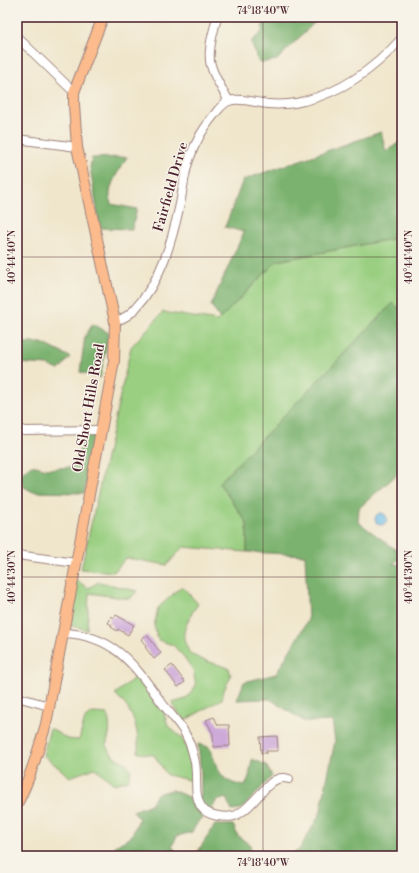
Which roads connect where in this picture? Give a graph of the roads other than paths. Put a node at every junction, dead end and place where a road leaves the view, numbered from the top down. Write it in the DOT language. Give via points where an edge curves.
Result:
graph roads {
  1 [pos="103,17"];
  2 [pos="217,17"];
  3 [pos="17,37"];
  4 [pos="402,38"];
  5 [pos="74,92"];
  6 [pos="229,101"];
  7 [pos="17,139"];
  8 [pos="76,147"];
  9 [pos="115,322"];
  10 [pos="17,428"];
  11 [pos="101,430"];
  12 [pos="17,555"];
  13 [pos="76,563"];
  14 [pos="63,633"];
  15 [pos="17,697"];
  16 [pos="49,706"];
  17 [pos="289,779"];
  18 [pos="17,804"];
  1 -- 5 [label="main road, Old Short Hills Road"];
  2 -- 6 [label="street" via="210,61"];
  3 -- 5 [label="street"];
  4 -- 6 [label="street" via="387,55 371,67 316,98 291,104"];
  5 -- 8 [label="main road, Old Short Hills Road"];
  6 -- 9 [label="street, Fairfield Drive" via="218,110 193,150 167,249 157,276 135,310"];
  7 -- 8 [label="street"];
  8 -- 9 [label="main road, Old Short Hills Road"];
  9 -- 11 [label="main road, Old Short Hills Road" via="114,361"];
  10 -- 11 [label="street" via="24,431"];
  11 -- 13 [label="main road, Old Short Hills Road"];
  12 -- 13 [label="street"];
  13 -- 14 [label="main road, Old Short Hills Road"];
  14 -- 16 [label="main road, Old Short Hills Road"];
  14 -- 17 [label="street" via="101,641 118,651 138,671 183,730 195,760 199,802 206,812 214,815 239,814 272,782 277,779"];
  15 -- 16 [label="street"];
  16 -- 18 [label="main road, Old Short Hills Road" via="38,750"];
}
